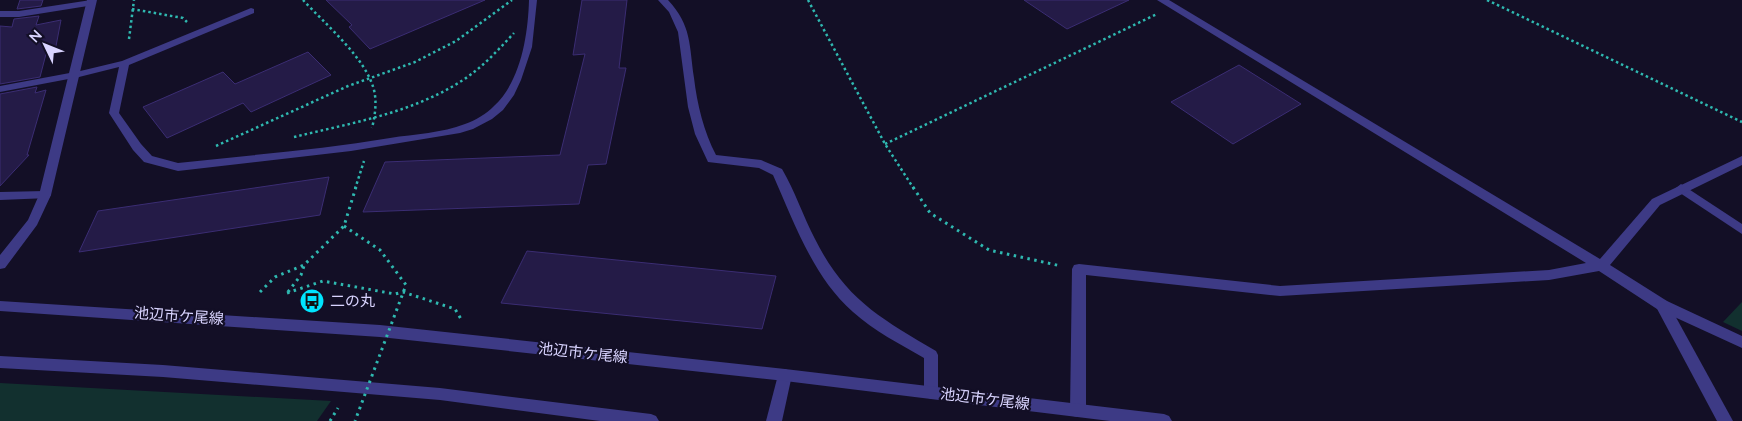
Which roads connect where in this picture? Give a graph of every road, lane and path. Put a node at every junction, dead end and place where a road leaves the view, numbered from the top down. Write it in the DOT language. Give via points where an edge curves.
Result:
graph roads {
  1 [pos="134,0"];
  2 [pos="303,0"];
  3 [pos="512,0"];
  4 [pos="533,0"];
  5 [pos="663,0"];
  6 [pos="808,0"];
  7 [pos="1162,0"];
  8 [pos="1486,0"];
  9 [pos="91,1"];
  10 [pos="1173,6"];
  11 [pos="132,9"];
  12 [pos="251,11"];
  13 [pos="0,14"];
  14 [pos="533,16"];
  15 [pos="198,33"];
  16 [pos="128,38"];
  17 [pos="125,63"];
  18 [pos="75,75"];
  19 [pos="368,79"];
  20 [pos="0,90"];
  21 [pos="375,117"];
  22 [pos="1742,122"];
  23 [pos="289,138"];
  24 [pos="885,144"];
  25 [pos="369,146"];
  26 [pos="224,148"];
  27 [pos="1742,160"];
  28 [pos="1680,188"];
  29 [pos="45,195"];
  30 [pos="0,196"];
  31 [pos="344,226"];
  32 [pos="1742,230"];
  33 [pos="0,264"];
  34 [pos="304,265"];
  35 [pos="1601,266"];
  36 [pos="1079,269"];
  37 [pos="260,292"];
  38 [pos="403,292"];
  39 [pos="1662,305"];
  40 [pos="0,306"];
  41 [pos="461,319"];
  42 [pos="1742,342"];
  43 [pos="0,362"];
  44 [pos="785,375"];
  45 [pos="931,393"];
  46 [pos="338,408"];
  47 [pos="1078,411"];
  48 [pos="330,421"];
  49 [pos="355,421"];
  50 [pos="651,421"];
  51 [pos="774,421"];
  52 [pos="1164,421"];
  53 [pos="1725,421"];
  1 -- 11 [label="path"];
  2 -- 19 [label="path" via="359,61"];
  3 -- 19 [label="path" via="456,41 415,62"];
  4 -- 14 [label="lane"];
  5 -- 45 [label="street" via="675,11 686,39 689,89 712,159 761,164 778,172 812,245 849,300 884,327 931,355"];
  6 -- 24 [label="path"];
  7 -- 10 [label="street"];
  8 -- 22 [label="path"];
  9 -- 13 [label="street" via="18,14"];
  9 -- 18 [label="street"];
  10 -- 24 [label="path"];
  10 -- 35 [label="street"];
  11 -- 15 [label="path" via="182,18"];
  11 -- 16 [label="path"];
  12 -- 15 [label="lane"];
  14 -- 21 [label="path" via="463,80 400,110"];
  14 -- 25 [label="lane" via="522,66 509,98 489,117 462,130"];
  15 -- 17 [label="lane"];
  17 -- 18 [label="lane"];
  17 -- 25 [label="lane" via="114,113 148,159 178,167"];
  18 -- 20 [label="street"];
  18 -- 29 [label="street"];
  19 -- 21 [label="path" via="374,88"];
  19 -- 26 [label="path" via="214,148"];
  21 -- 23 [label="path"];
  21 -- 25 [label="path"];
  24 -- 36 [label="path" via="930,213 989,250"];
  25 -- 31 [label="path"];
  27 -- 28 [label="street"];
  28 -- 32 [label="lane"];
  28 -- 35 [label="street" via="1656,202"];
  29 -- 30 [label="street"];
  29 -- 33 [label="street" via="33,222"];
  31 -- 34 [label="path"];
  31 -- 38 [label="path, bridge" via="380,250 406,285"];
  34 -- 37 [label="path" via="275,277"];
  34 -- 38 [label="path" via="301,275 287,293 323,281 396,294"];
  35 -- 36 [label="street" via="1549,275 1280,291"];
  35 -- 39 [label="street"];
  36 -- 47 [label="street"];
  38 -- 41 [label="path" via="455,308"];
  38 -- 49 [label="path, bridge"];
  39 -- 42 [label="street"];
  39 -- 53 [label="street"];
  40 -- 44 [label="street, 池辺市ケ尾線" via="380,331"];
  43 -- 50 [label="street" via="162,371 440,394"];
  44 -- 45 [label="street, 池辺市ケ尾線"];
  44 -- 51 [label="street"];
  45 -- 47 [label="street, 池辺市ケ尾線"];
  46 -- 48 [label="path"];
  47 -- 52 [label="street, 池辺市ケ尾線"];
}
